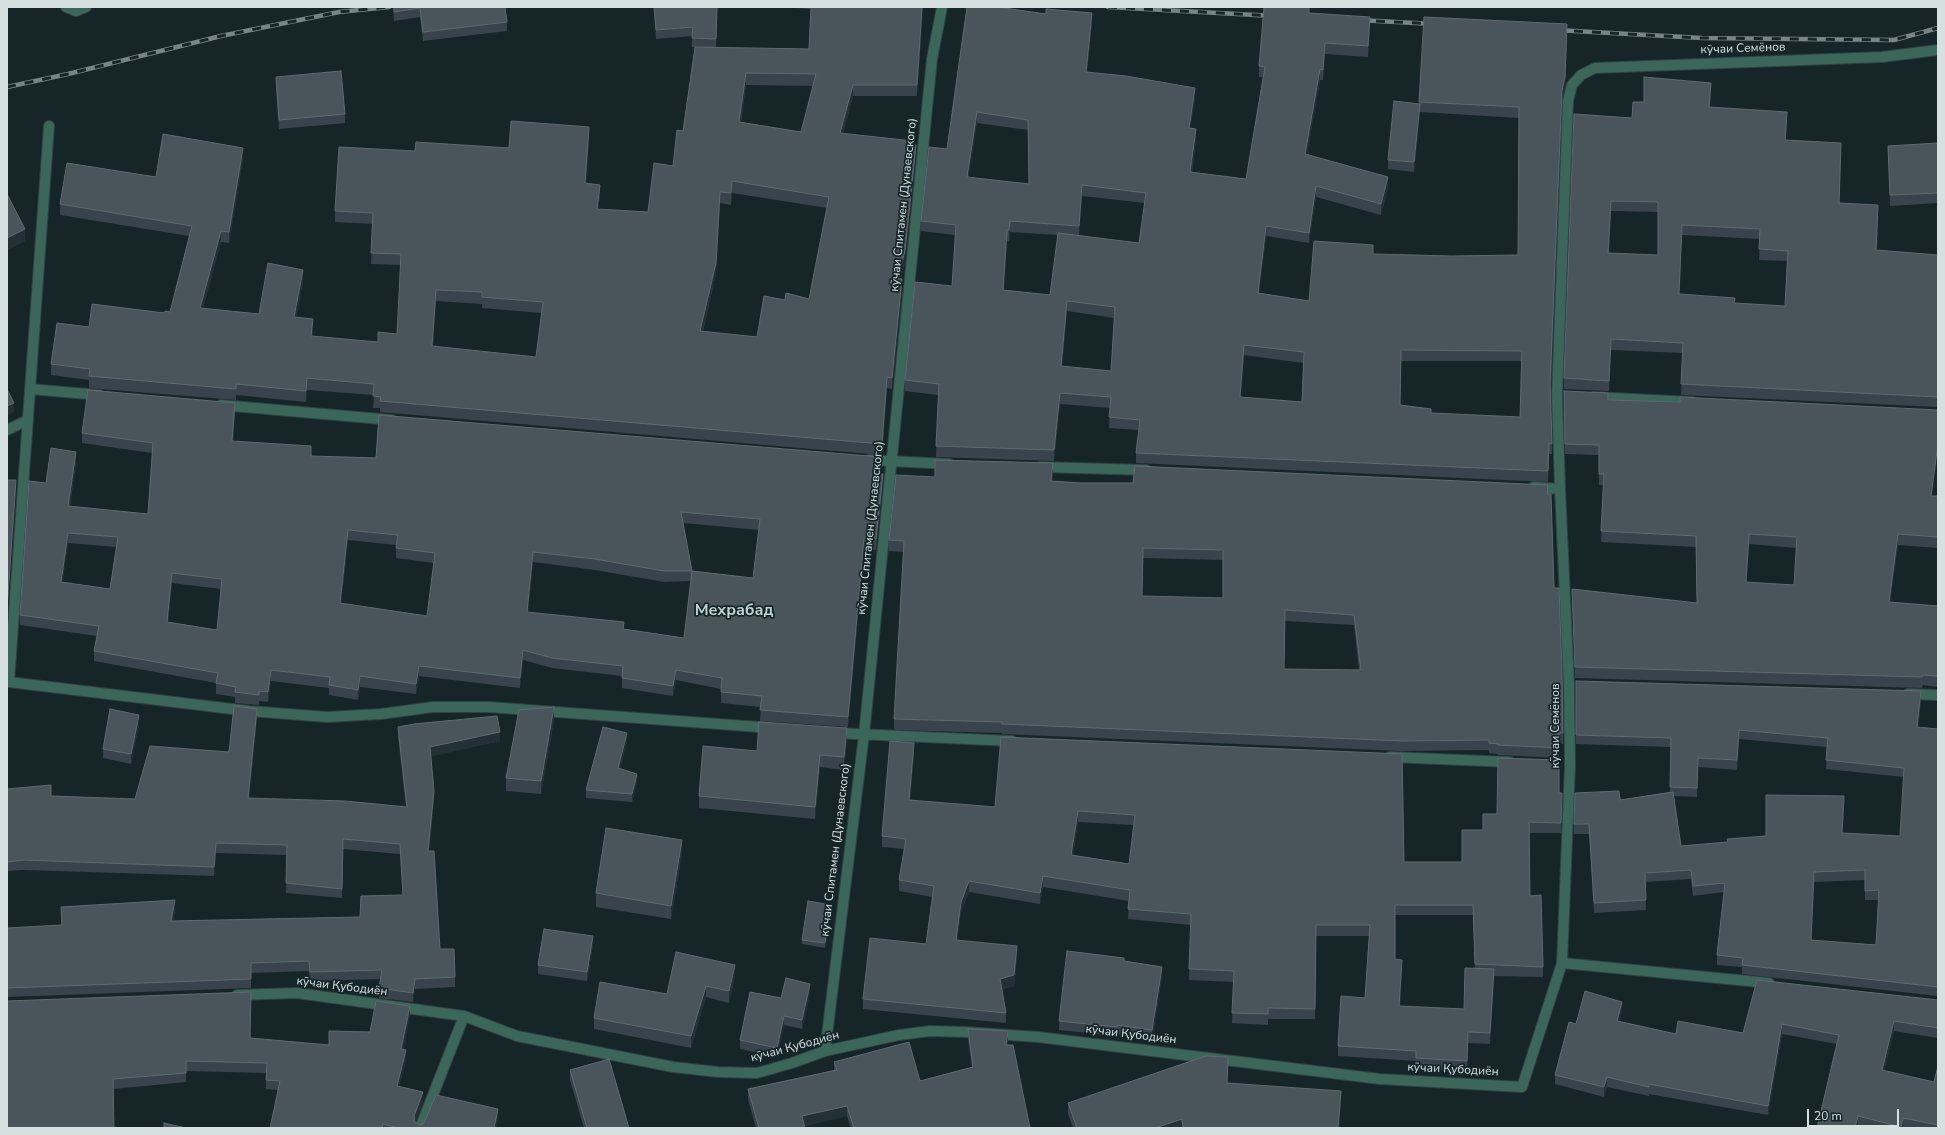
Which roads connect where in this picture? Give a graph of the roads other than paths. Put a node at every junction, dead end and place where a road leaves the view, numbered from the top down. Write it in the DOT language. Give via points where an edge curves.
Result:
graph roads {
  1 [pos="66,7"];
  2 [pos="86,7"];
  3 [pos="942,7"];
  4 [pos="76,9"];
  5 [pos="1938,50"];
  6 [pos="49,126"];
  7 [pos="30,389"];
  8 [pos="109,396"];
  9 [pos="1581,396"];
  10 [pos="1700,402"];
  11 [pos="213,405"];
  12 [pos="28,420"];
  13 [pos="404,421"];
  14 [pos="7,430"];
  15 [pos="859,459"];
  16 [pos="890,462"];
  17 [pos="962,464"];
  18 [pos="1034,467"];
  19 [pos="1153,470"];
  20 [pos="1520,487"];
  21 [pos="1560,489"];
  22 [pos="8,681"];
  23 [pos="1899,694"];
  24 [pos="1938,695"];
  25 [pos="785,729"];
  26 [pos="824,732"];
  27 [pos="864,735"];
  28 [pos="1022,742"];
  29 [pos="1379,757"];
  30 [pos="1522,763"];
  31 [pos="1562,962"];
  32 [pos="1780,985"];
  33 [pos="229,996"];
  34 [pos="464,1016"];
  35 [pos="825,1051"];
  36 [pos="1522,1087"];
  37 [pos="420,1128"];
  1 -- 4 [label="street"];
  2 -- 4 [label="street"];
  3 -- 16 [label="street, кӯчаи Спитамен (Дунаевского)" via="930,74"];
  5 -- 21 [label="street, кӯчаи Семёнов" via="1882,57 1595,68 1581,75 1572,85 1568,101"];
  6 -- 7 [label="street"];
  7 -- 8 [label="street"];
  7 -- 12 [label="street"];
  9 -- 10 [label="street"];
  11 -- 13 [label="street"];
  12 -- 14 [label="street"];
  12 -- 22 [label="street"];
  15 -- 16 [label="street"];
  16 -- 17 [label="street"];
  16 -- 27 [label="street, кӯчаи Спитамен (Дунаевского)"];
  18 -- 19 [label="street"];
  20 -- 21 [label="street"];
  21 -- 31 [label="street, кӯчаи Семёнов" via="1573,684 1566,765"];
  22 -- 25 [label="street" via="249,711 327,717 381,714 433,707 489,707"];
  23 -- 24 [label="street"];
  26 -- 27 [label="street"];
  27 -- 28 [label="street"];
  27 -- 35 [label="street, кӯчаи Спитамен (Дунаевского)"];
  29 -- 30 [label="street"];
  31 -- 32 [label="street"];
  31 -- 36 [label="street, кӯчаи Семёнов"];
  33 -- 34 [label="street, кӯчаи Қубодиён" via="297,993"];
  34 -- 35 [label="street, кӯчаи Қубодиён" via="517,1036 673,1067 710,1071 757,1073"];
  34 -- 37 [label="street"];
  35 -- 36 [label="street, кӯчаи Қубодиён" via="930,1031 965,1032 1038,1037 1380,1079"];
}
